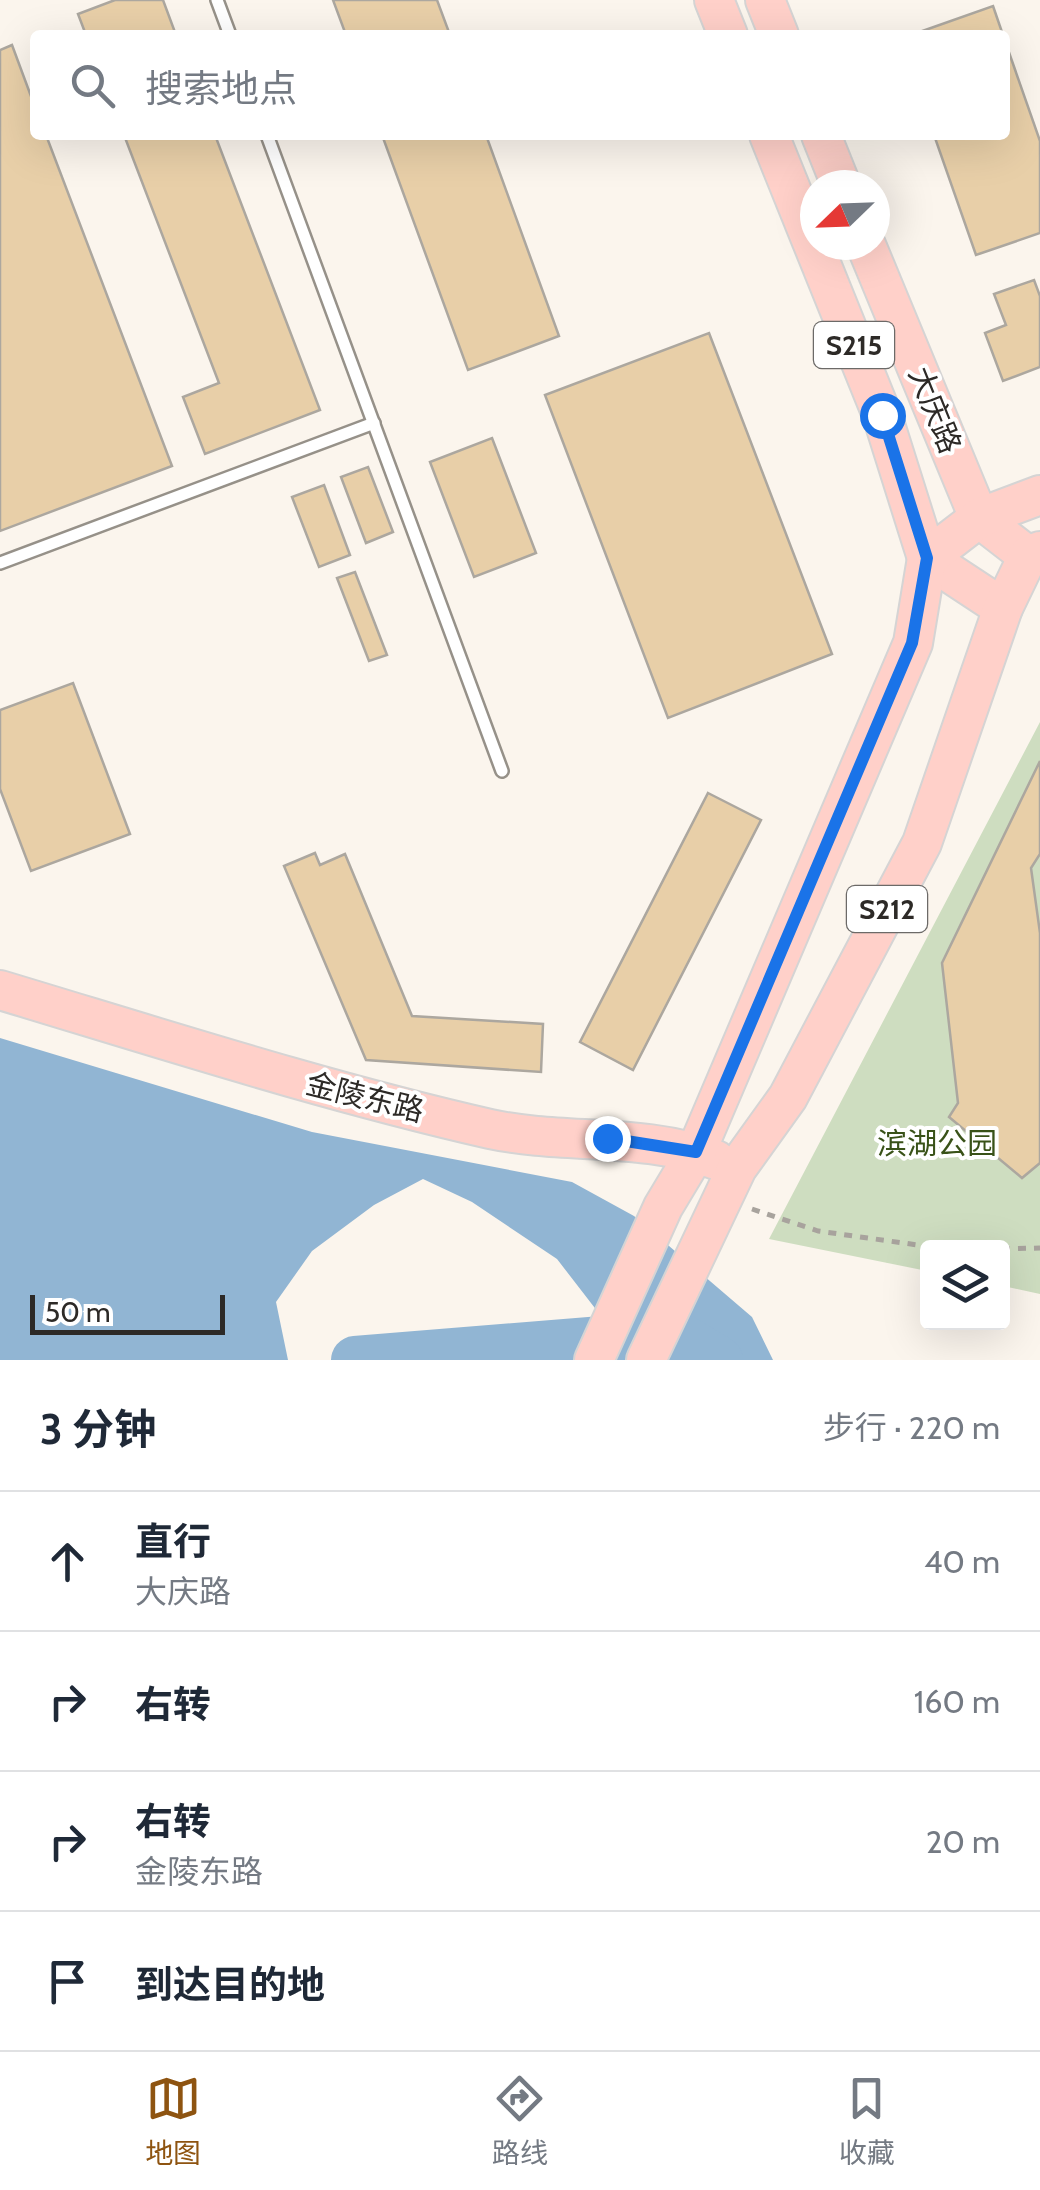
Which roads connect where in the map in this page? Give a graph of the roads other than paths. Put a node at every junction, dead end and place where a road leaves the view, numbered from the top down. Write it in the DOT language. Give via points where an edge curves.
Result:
graph roads {
  1 [pos="217,0"];
  2 [pos="714,0"];
  3 [pos="765,0"];
  4 [pos="228,30"];
  5 [pos="726,30"];
  6 [pos="777,30"];
  7 [pos="269,140"];
  8 [pos="771,140"];
  9 [pos="822,140"];
  10 [pos="835,170"];
  11 [pos="872,260"];
  12 [pos="374,423"];
  13 [pos="1040,495"];
  14 [pos="980,518"];
  15 [pos="1034,553"];
  16 [pos="927,558"];
  17 [pos="0,563"];
  18 [pos="1003,608"];
  19 [pos="502,772"];
  20 [pos="0,990"];
  21 [pos="696,1152"];
  22 [pos="729,1183"];
  23 [pos="594,1360"];
  24 [pos="646,1360"];
  1 -- 4 [label="lane"];
  2 -- 5 [label="main road"];
  3 -- 6 [label="main road"];
  7 -- 12 [label="lane"];
  8 -- 16 [label="main road, 大庆路 / S215" via="882,415"];
  9 -- 10 [label="main road"];
  11 -- 14 [label="main road, 大庆路 / S215"];
  12 -- 17 [label="lane"];
  12 -- 19 [label="lane"];
  13 -- 14 [label="main road"];
  14 -- 15 [label="main road, 大庆路 / S215"];
  14 -- 16 [label="main road"];
  15 -- 18 [label="main road, S212"];
  16 -- 18 [label="main road"];
  16 -- 21 [label="main road, S212" via="912,643"];
  18 -- 22 [label="main road, S212" via="922,842 788,1097"];
  20 -- 21 [label="main road, 金陵东路" via="298,1080 496,1130"];
  21 -- 22 [label="main road, 金陵东路"];
  21 -- 23 [label="main road, S212" via="663,1207"];
  22 -- 24 [label="main road, S212"];
}
